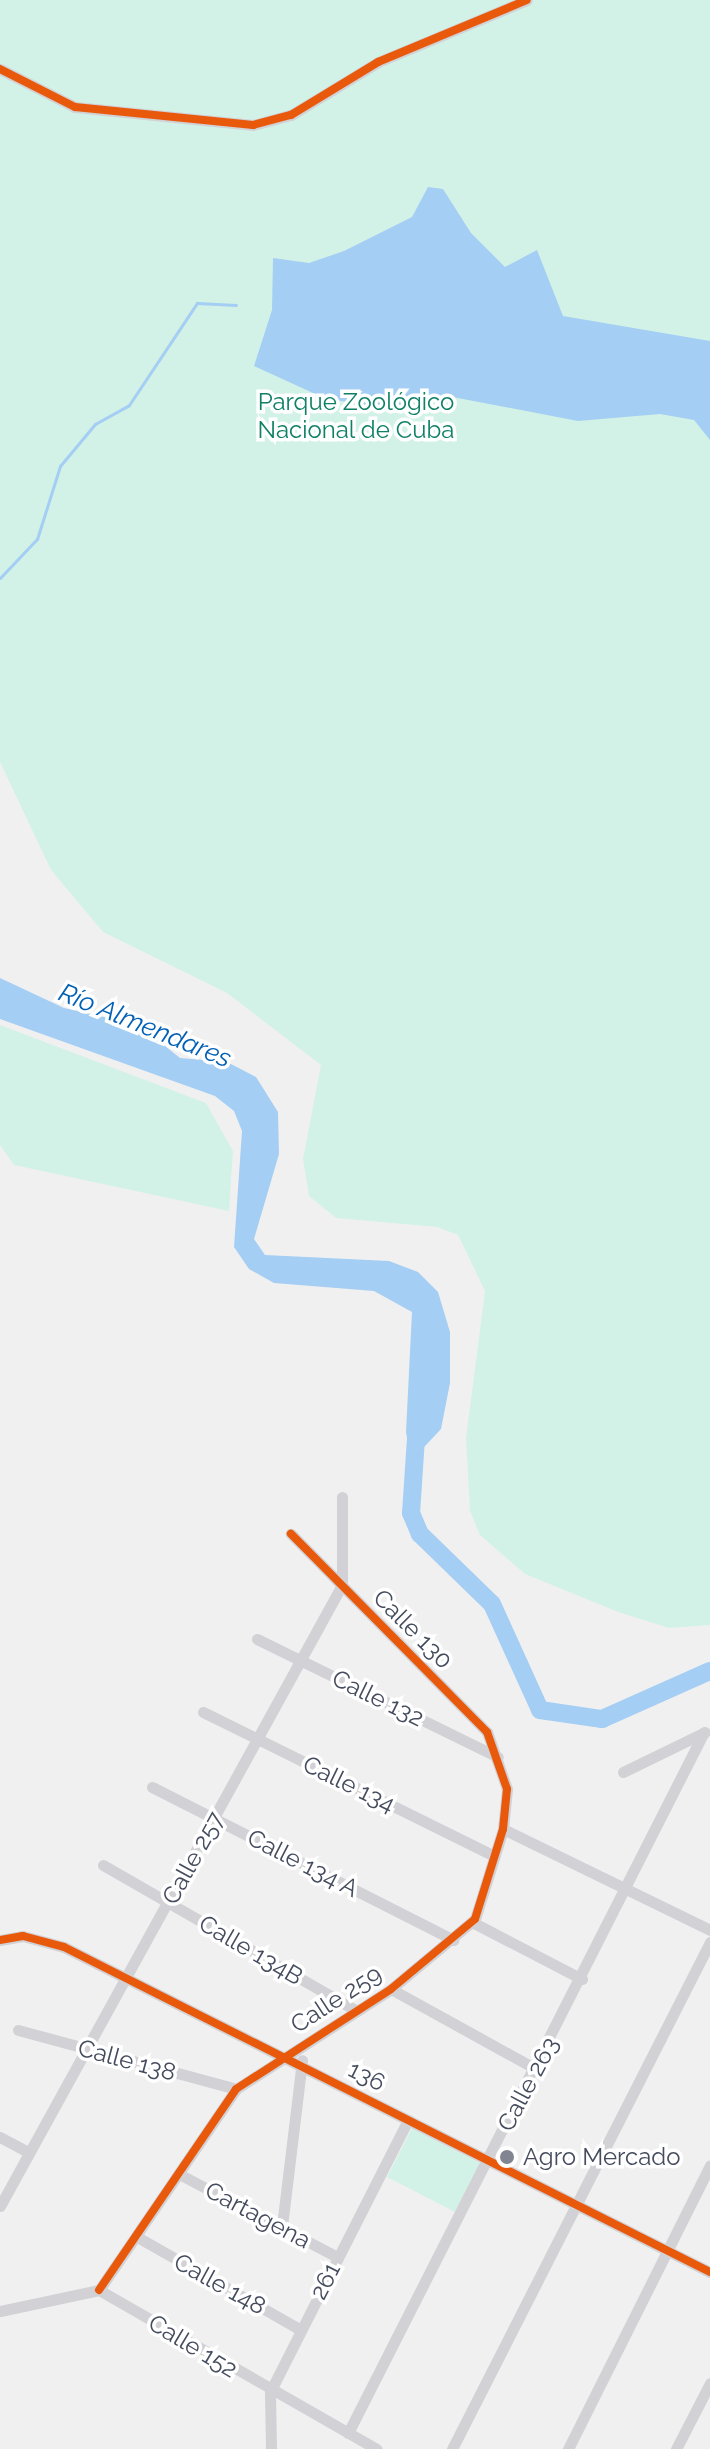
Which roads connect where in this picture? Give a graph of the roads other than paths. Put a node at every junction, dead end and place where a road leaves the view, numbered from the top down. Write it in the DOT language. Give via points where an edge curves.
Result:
graph roads {
  1 [pos="527,0"];
  2 [pos="0,69"];
  3 [pos="342,1497"];
  4 [pos="291,1534"];
  5 [pos="342,1585"];
  6 [pos="257,1639"];
  7 [pos="301,1661"];
  8 [pos="203,1712"];
  9 [pos="707,1732"];
  10 [pos="258,1739"];
  11 [pos="499,1757"];
  12 [pos="623,1772"];
  13 [pos="152,1787"];
  14 [pos="216,1818"];
  15 [pos="503,1829"];
  16 [pos="494,1856"];
  17 [pos="103,1865"];
  18 [pos="627,1890"];
  19 [pos="169,1903"];
  20 [pos="472,1922"];
  21 [pos="710,1930"];
  22 [pos="0,1940"];
  23 [pos="453,1940"];
  24 [pos="710,1942"];
  25 [pos="124,1977"];
  26 [pos="582,1979"];
  27 [pos="391,1989"];
  28 [pos="357,2011"];
  29 [pos="18,2030"];
  30 [pos="299,2047"];
  31 [pos="84,2048"];
  32 [pos="285,2057"];
  33 [pos="303,2066"];
  34 [pos="536,2069"];
  35 [pos="236,2089"];
  36 [pos="408,2120"];
  37 [pos="0,2137"];
  38 [pos="28,2152"];
  39 [pos="488,2160"];
  40 [pos="710,2166"];
  41 [pos="179,2174"];
  42 [pos="577,2203"];
  43 [pos="0,2206"];
  44 [pos="282,2226"];
  45 [pos="139,2238"];
  46 [pos="668,2249"];
  47 [pos="337,2257"];
  48 [pos="710,2272"];
  49 [pos="99,2290"];
  50 [pos="0,2311"];
  51 [pos="301,2330"];
  52 [pos="710,2383"];
  53 [pos="270,2392"];
  54 [pos="348,2433"];
  55 [pos="271,2449"];
  56 [pos="377,2449"];
  57 [pos="452,2449"];
  58 [pos="568,2449"];
  59 [pos="676,2449"];
  1 -- 2 [label="street" via="378,62 291,115 253,125 75,107"];
  3 -- 5 [label="street, Calle 257"];
  4 -- 5 [label="street, Calle 130"];
  5 -- 7 [label="street, Calle 257"];
  5 -- 11 [label="street, Calle 130" via="487,1732"];
  6 -- 7 [label="street, Calle 132"];
  7 -- 10 [label="street, Calle 257"];
  7 -- 11 [label="street, Calle 132"];
  8 -- 10 [label="street, Calle 134"];
  9 -- 12 [label="street"];
  9 -- 18 [label="street, Calle 263"];
  10 -- 14 [label="street, Calle 257"];
  10 -- 16 [label="street, Calle 134"];
  11 -- 15 [label="street, Calle 259" via="507,1789"];
  13 -- 14 [label="street, Calle 134 A"];
  14 -- 19 [label="street, Calle 257"];
  14 -- 23 [label="street, Calle 134 A"];
  15 -- 16 [label="street, Calle 259"];
  15 -- 18 [label="street"];
  16 -- 20 [label="street, Calle 259"];
  17 -- 19 [label="street, Calle 134B"];
  18 -- 21 [label="street"];
  18 -- 26 [label="street, Calle 263"];
  19 -- 25 [label="street, Calle 257"];
  19 -- 28 [label="street, Calle 134B"];
  20 -- 23 [label="street, Calle 259"];
  20 -- 26 [label="street"];
  22 -- 25 [label="street, 136" via="46,1939"];
  23 -- 27 [label="street, Calle 259"];
  24 -- 42 [label="street"];
  25 -- 31 [label="street, Calle 257"];
  25 -- 32 [label="street, 136"];
  26 -- 34 [label="street, Calle 263"];
  27 -- 28 [label="street, Calle 259"];
  27 -- 34 [label="street"];
  28 -- 30 [label="street, Calle 259"];
  29 -- 31 [label="street, Calle 138"];
  30 -- 32 [label="street, Calle 259"];
  30 -- 33 [label="street"];
  31 -- 35 [label="street, Calle 138"];
  31 -- 38 [label="street, Calle 257"];
  32 -- 33 [label="street, 136"];
  32 -- 35 [label="street, Calle 259"];
  33 -- 36 [label="street, 136"];
  33 -- 44 [label="street"];
  34 -- 39 [label="street, Calle 263"];
  35 -- 41 [label="street, Calle 259"];
  36 -- 39 [label="street, 136"];
  36 -- 47 [label="street, 261"];
  37 -- 38 [label="street"];
  38 -- 43 [label="street, Calle 257"];
  39 -- 42 [label="street, 136"];
  39 -- 54 [label="street, Calle 263"];
  40 -- 46 [label="street"];
  41 -- 44 [label="street, Cartagena"];
  41 -- 45 [label="street, Calle 259"];
  42 -- 46 [label="street, 136"];
  42 -- 57 [label="street"];
  44 -- 47 [label="street, Cartagena"];
  45 -- 49 [label="street, Calle 259"];
  45 -- 51 [label="street, Calle 148"];
  46 -- 48 [label="street, 136"];
  46 -- 58 [label="street"];
  47 -- 51 [label="street, 261"];
  49 -- 50 [label="street"];
  49 -- 53 [label="street, Calle 152"];
  51 -- 53 [label="street, 261"];
  52 -- 59 [label="street"];
  53 -- 54 [label="street, Calle 152"];
  53 -- 55 [label="street, 261"];
  54 -- 56 [label="street, Calle 152"];
}
